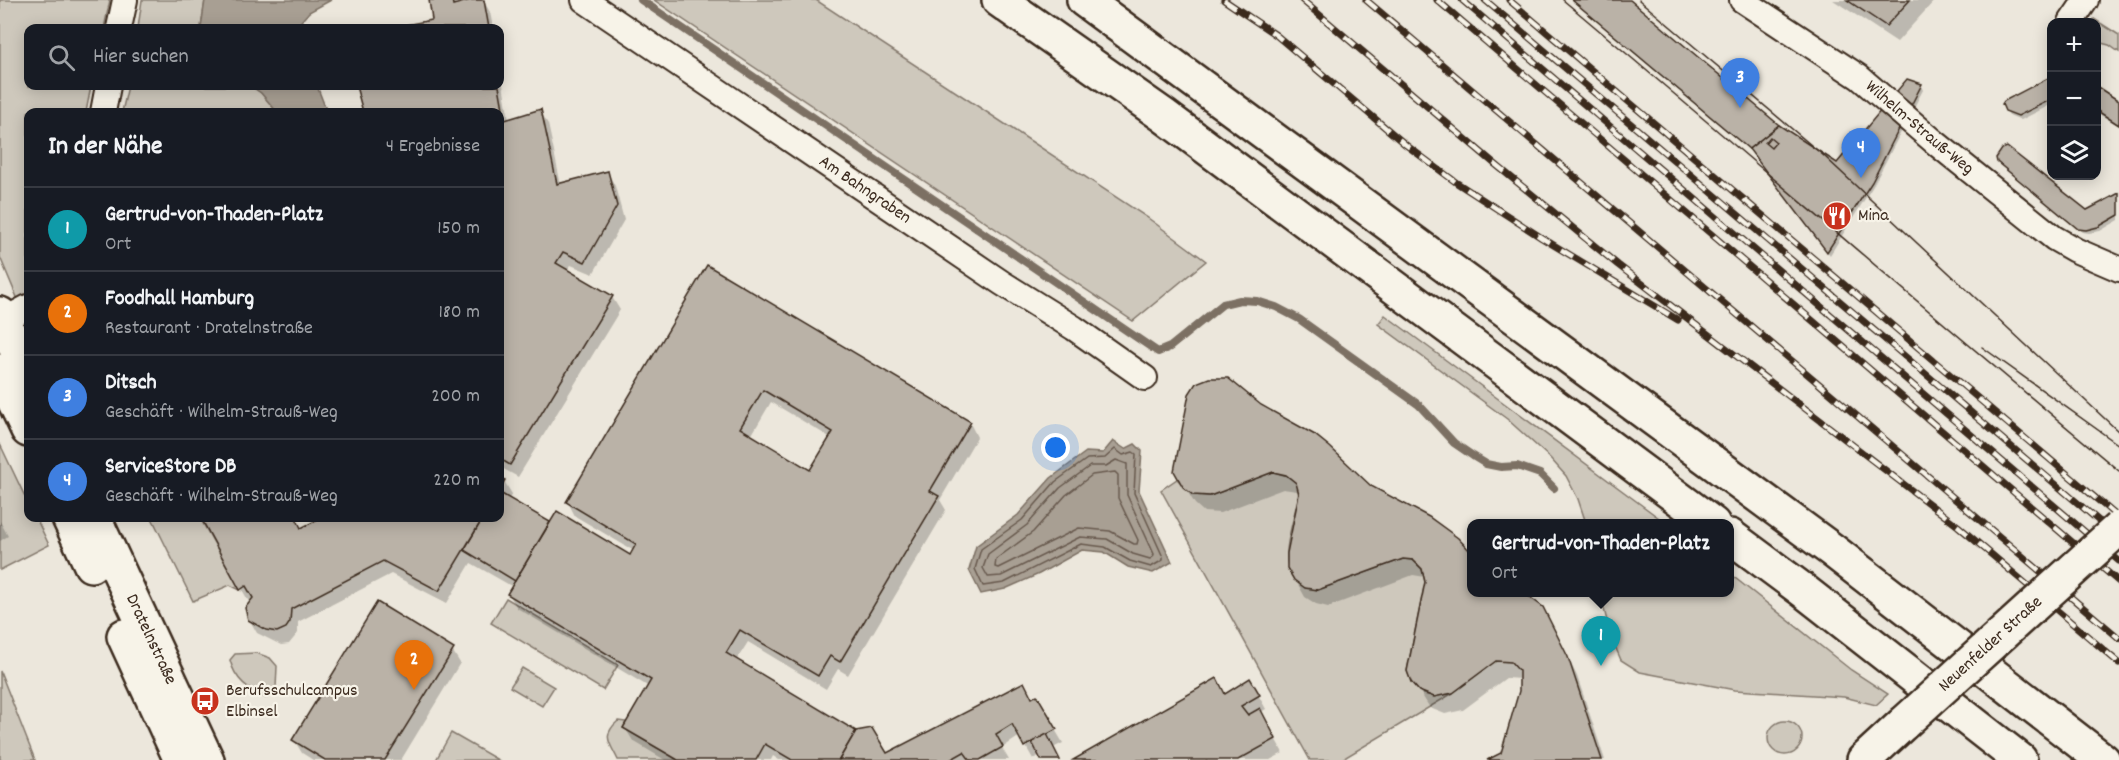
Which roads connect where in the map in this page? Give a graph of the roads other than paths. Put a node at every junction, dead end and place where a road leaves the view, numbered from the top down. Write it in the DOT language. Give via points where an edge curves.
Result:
graph roads {
  1 [pos="125,0"];
  2 [pos="584,0"];
  3 [pos="999,0"];
  4 [pos="1084,0"];
  5 [pos="1742,0"];
  6 [pos="2086,0"];
  7 [pos="2074,18"];
  8 [pos="120,24"];
  9 [pos="107,90"];
  10 [pos="104,108"];
  11 [pos="2119,250"];
  12 [pos="2096,258"];
  13 [pos="2119,269"];
  14 [pos="8,316"];
  15 [pos="15,360"];
  16 [pos="1145,378"];
  17 [pos="24,408"];
  18 [pos="1706,519"];
  19 [pos="71,522"];
  20 [pos="96,522"];
  21 [pos="2119,528"];
  22 [pos="1734,539"];
  23 [pos="181,760"];
  24 [pos="207,760"];
  25 [pos="1864,760"];
  26 [pos="2020,760"];
  27 [pos="2103,760"];
  1 -- 8 [label="street"];
  2 -- 16 [label="street, Am Bahngraben"];
  3 -- 18 [label="main road" via="1163,115"];
  4 -- 27 [label="main road" via="1813,536"];
  5 -- 12 [label="street, Wilhelm-Strauß-Weg" via="1859,77 2045,231"];
  6 -- 7 [label="street"];
  9 -- 10 [label="street"];
  11 -- 12 [label="street"];
  12 -- 13 [label="street, Wilhelm-Strauß-Weg"];
  14 -- 15 [label="main road"];
  15 -- 17 [label="main road"];
  19 -- 23 [label="main road, Dratelnstraße"];
  20 -- 24 [label="main road, Dratelnstraße"];
  21 -- 25 [label="main road, Neuenfelder Straße, bridge"];
  22 -- 26 [label="main road"];
}
